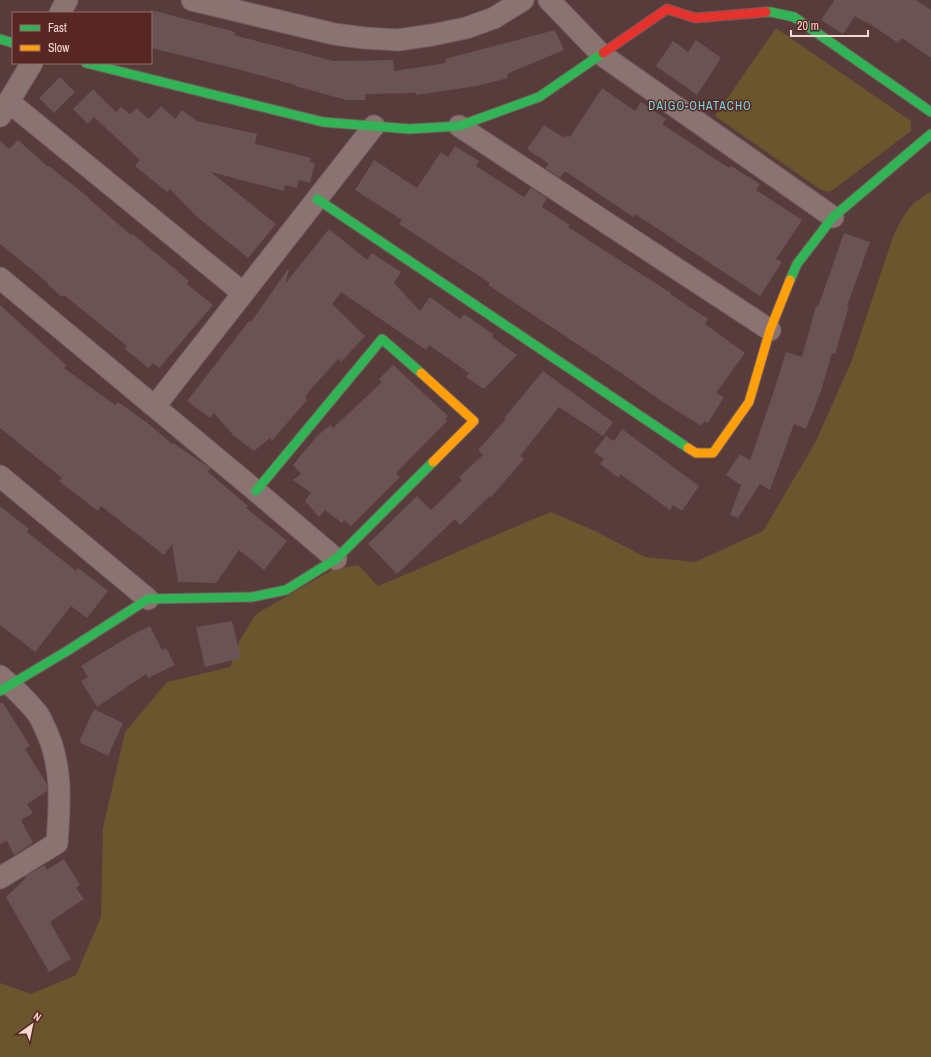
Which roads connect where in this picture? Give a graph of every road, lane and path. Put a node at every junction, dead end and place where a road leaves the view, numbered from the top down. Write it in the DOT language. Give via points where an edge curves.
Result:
graph roads {
  1 [pos="67,0"];
  2 [pos="192,0"];
  3 [pos="523,0"];
  4 [pos="549,0"];
  5 [pos="672,4"];
  6 [pos="61,12"];
  7 [pos="0,39"];
  8 [pos="12,43"];
  9 [pos="602,55"];
  10 [pos="31,64"];
  11 [pos="90,64"];
  12 [pos="4,109"];
  13 [pos="931,112"];
  14 [pos="374,126"];
  15 [pos="459,126"];
  16 [pos="931,134"];
  17 [pos="317,198"];
  18 [pos="833,217"];
  19 [pos="0,278"];
  20 [pos="243,294"];
  21 [pos="770,330"];
  22 [pos="155,406"];
  23 [pos="0,476"];
  24 [pos="256,491"];
  25 [pos="336,558"];
  26 [pos="148,598"];
  27 [pos="4,684"];
  28 [pos="0,878"];
  1 -- 6 [label="street"];
  2 -- 3 [label="street" via="334,34 398,40 466,28 494,18"];
  4 -- 9 [label="street"];
  5 -- 9 [label="street"];
  5 -- 13 [label="street" via="695,18 771,12 794,17"];
  7 -- 8 [label="street"];
  9 -- 15 [label="street" via="539,97"];
  9 -- 18 [label="street"];
  10 -- 12 [label="street"];
  11 -- 14 [label="street" via="323,122"];
  12 -- 20 [label="street"];
  14 -- 15 [label="street" via="410,129"];
  14 -- 17 [label="street"];
  15 -- 21 [label="street"];
  16 -- 18 [label="street"];
  17 -- 20 [label="street"];
  17 -- 21 [label="street" via="696,453 713,452 749,402"];
  18 -- 21 [label="street" via="797,264"];
  19 -- 22 [label="street"];
  20 -- 22 [label="street"];
  22 -- 24 [label="street"];
  23 -- 26 [label="street"];
  24 -- 25 [label="street"];
  24 -- 25 [label="street" via="382,339 474,421"];
  25 -- 26 [label="street" via="286,590 252,597"];
  26 -- 27 [label="street" via="67,651"];
  27 -- 28 [label="street" via="38,713 50,738 57,763 60,799 57,843"];
}
